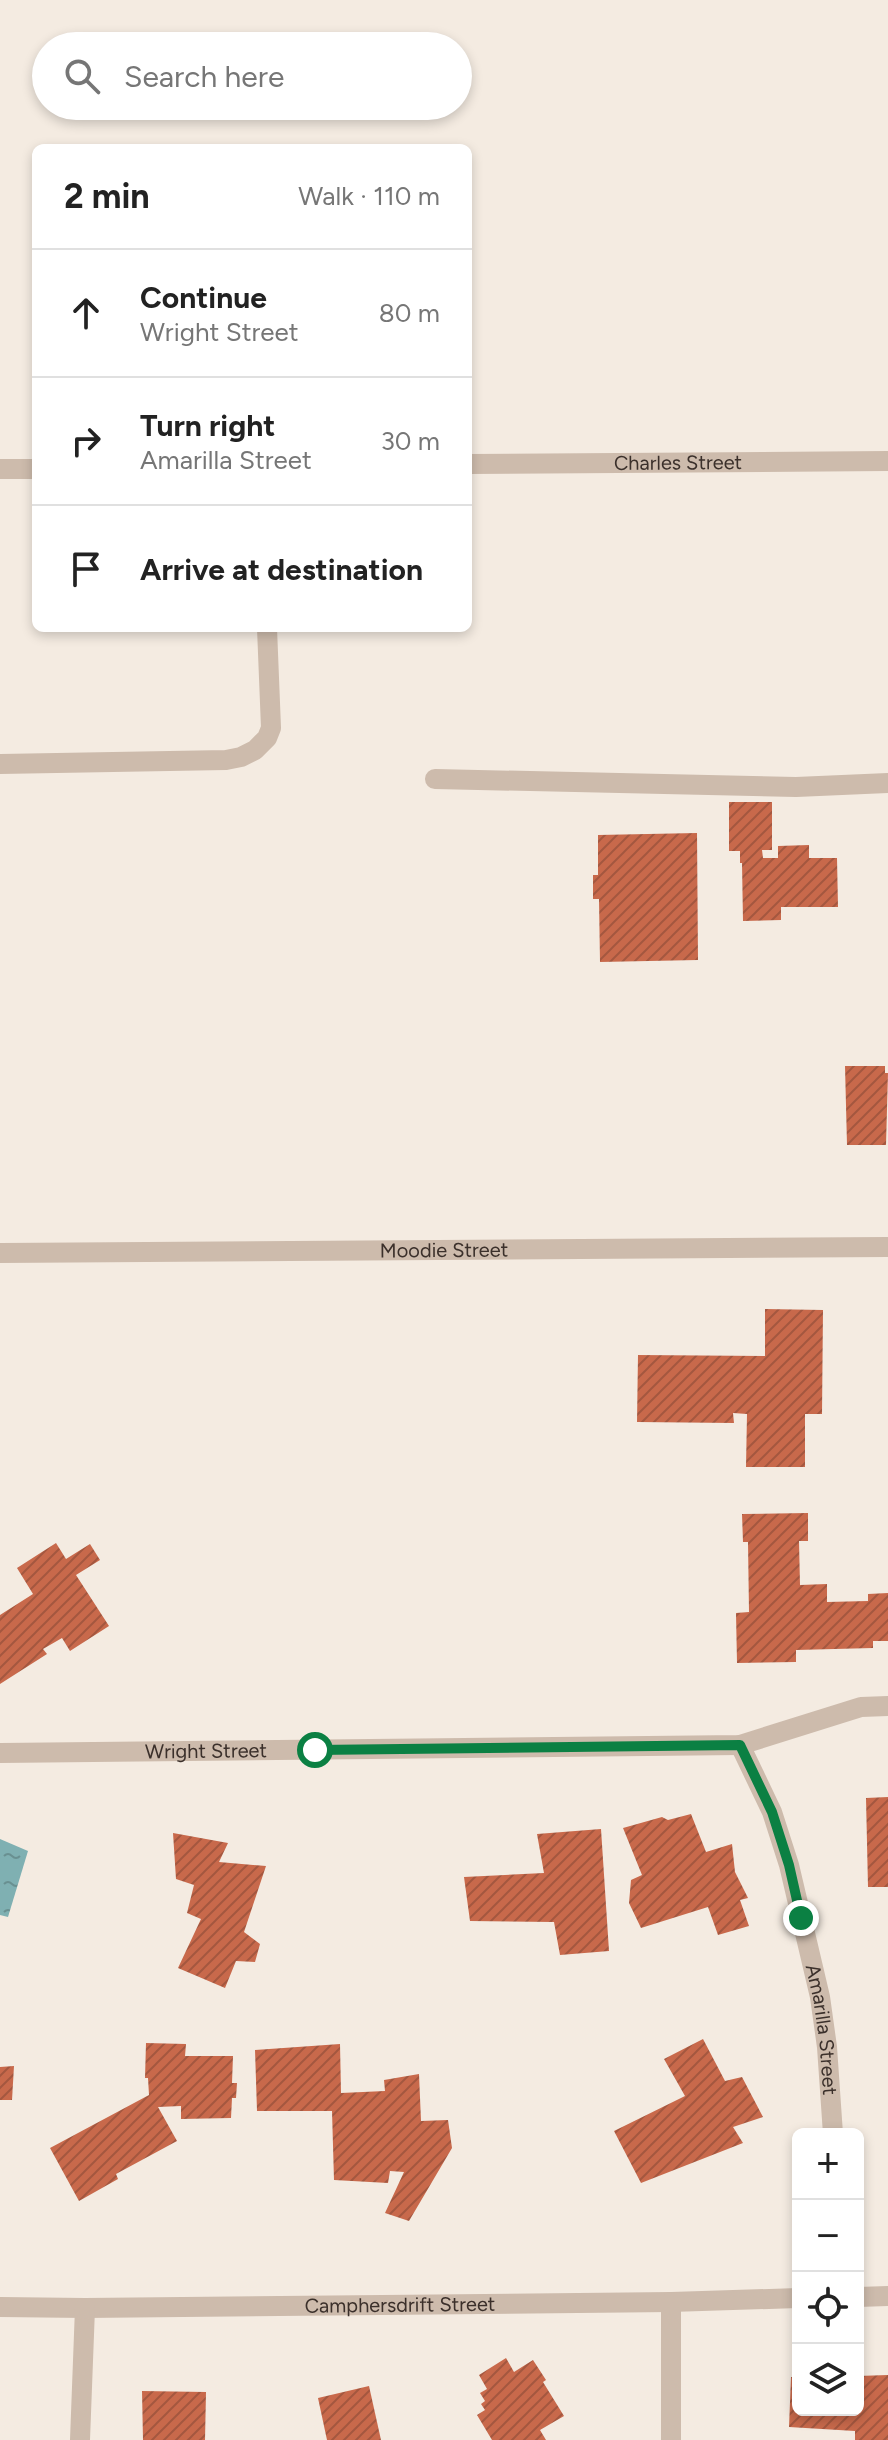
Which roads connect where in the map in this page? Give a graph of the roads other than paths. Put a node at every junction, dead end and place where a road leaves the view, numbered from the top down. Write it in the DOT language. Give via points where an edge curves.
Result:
graph roads {
  1 [pos="888,461"];
  2 [pos="472,464"];
  3 [pos="0,469"];
  4 [pos="32,469"];
  5 [pos="267,632"];
  6 [pos="0,764"];
  7 [pos="435,779"];
  8 [pos="888,783"];
  9 [pos="888,1247"];
  10 [pos="0,1253"];
  11 [pos="888,1706"];
  12 [pos="740,1745"];
  13 [pos="0,1753"];
  14 [pos="833,2128"];
  15 [pos="888,2296"];
  16 [pos="864,2297"];
  17 [pos="792,2298"];
  18 [pos="671,2302"];
  19 [pos="0,2307"];
  20 [pos="85,2308"];
  21 [pos="80,2440"];
  22 [pos="671,2440"];
  1 -- 2 [label="street, Charles Street"];
  3 -- 4 [label="street"];
  5 -- 6 [label="street" via="271,728 255,750 241,757"];
  7 -- 8 [label="street" via="796,787"];
  9 -- 10 [label="street, Moodie Street"];
  11 -- 12 [label="street, Wright Street" via="861,1707"];
  12 -- 13 [label="street, Wright Street"];
  12 -- 14 [label="street, Amarilla Street" via="772,1812 792,1880 820,1997"];
  15 -- 16 [label="street"];
  17 -- 18 [label="street, Camphersdrift Street"];
  18 -- 20 [label="street, Camphersdrift Street"];
  18 -- 22 [label="street"];
  19 -- 20 [label="street, Camphersdrift Street"];
  20 -- 21 [label="street"];
}
